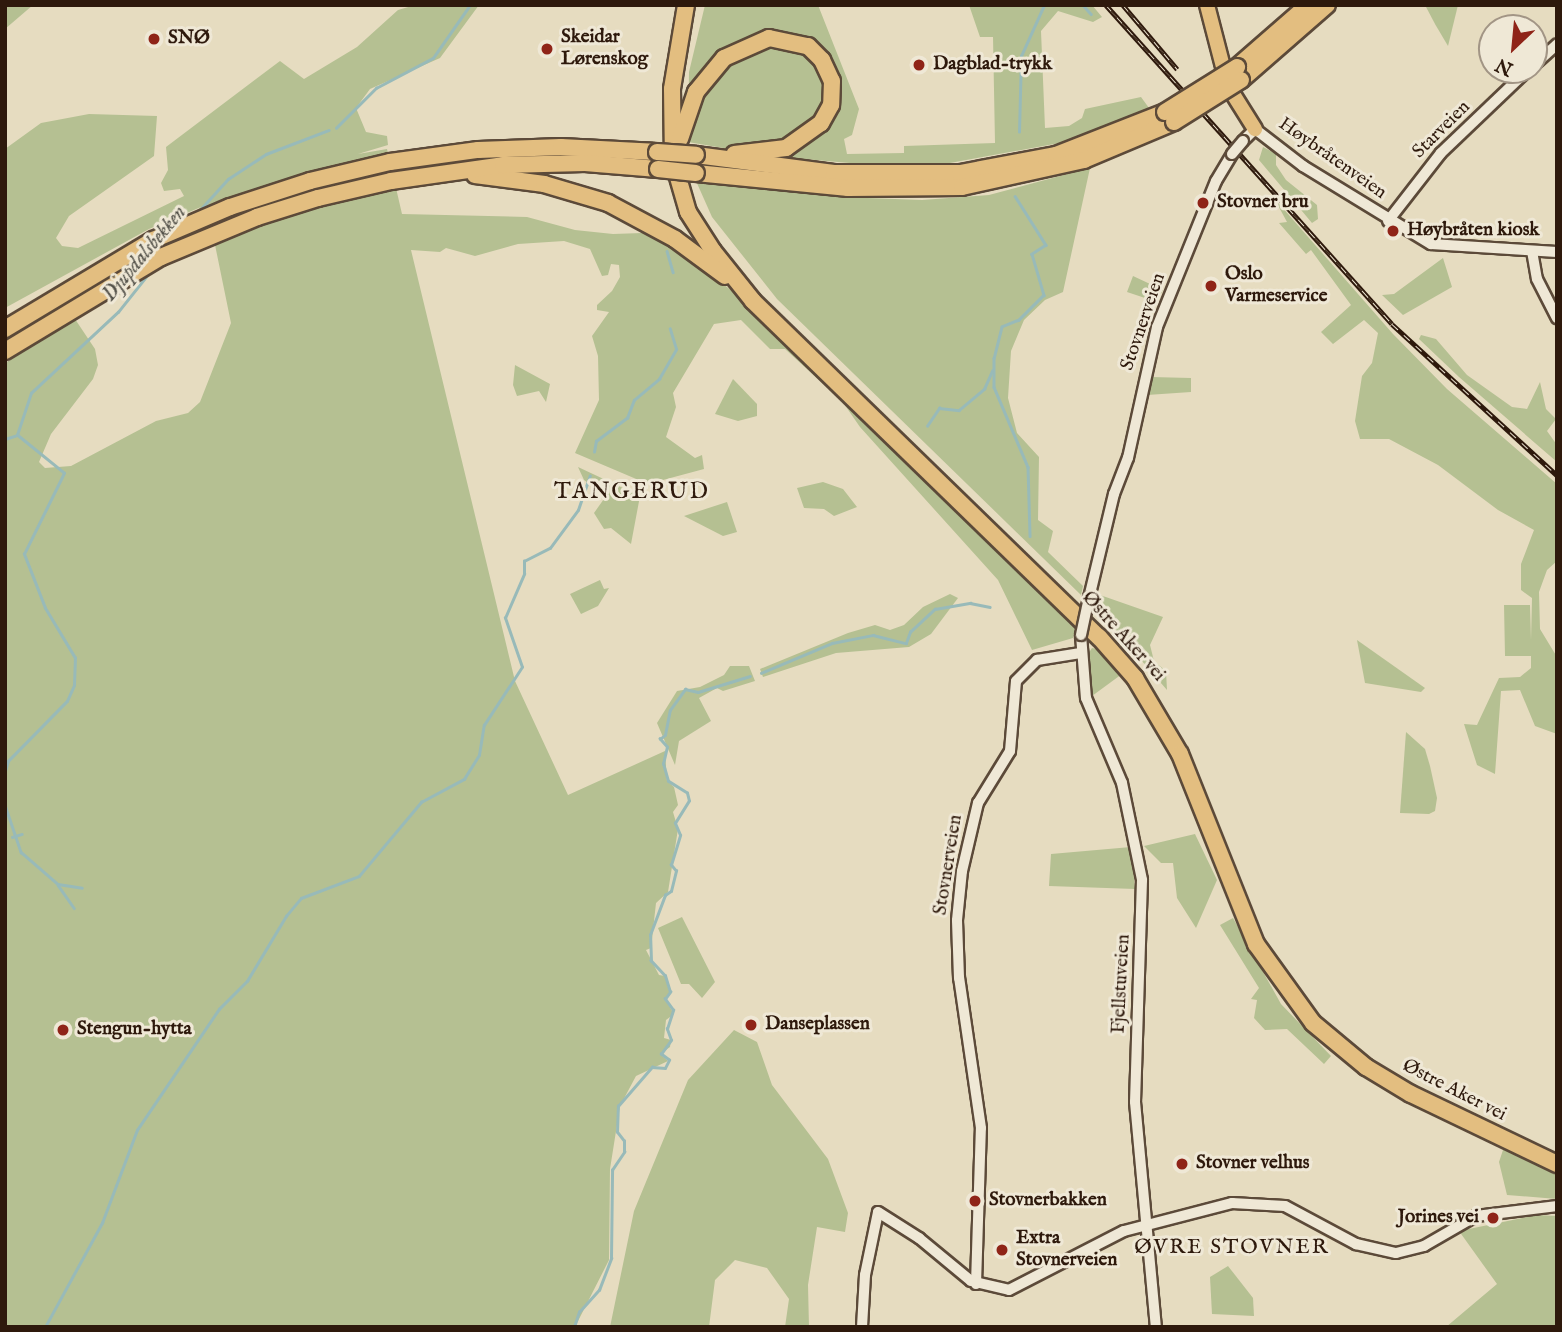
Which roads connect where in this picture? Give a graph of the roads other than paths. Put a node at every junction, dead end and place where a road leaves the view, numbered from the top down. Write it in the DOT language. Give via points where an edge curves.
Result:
graph roads {
  1 [pos="686,5"];
  2 [pos="694,5"];
  3 [pos="1207,5"];
  4 [pos="1308,5"];
  5 [pos="1326,5"];
  6 [pos="1239,73"];
  7 [pos="1513,84"];
  8 [pos="675,105"];
  9 [pos="1169,117"];
  10 [pos="1255,129"];
  11 [pos="680,139"];
  12 [pos="698,155"];
  13 [pos="444,173"];
  14 [pos="1388,221"];
  15 [pos="1532,251"];
  16 [pos="1557,252"];
  17 [pos="753,301"];
  18 [pos="1557,318"];
  19 [pos="5,329"];
  20 [pos="5,351"];
  21 [pos="1080,653"];
  22 [pos="1557,1154"];
  23 [pos="1557,1164"];
  24 [pos="1557,1206"];
  25 [pos="1147,1223"];
  26 [pos="976,1284"];
  27 [pos="862,1327"];
  28 [pos="1156,1327"];
  1 -- 8 [label="highway"];
  2 -- 8 [label="highway"];
  3 -- 10 [label="main road, Høybråtenveien" via="1228,86"];
  4 -- 6 [label="highway"];
  5 -- 6 [label="highway"];
  6 -- 9 [label="highway, bridge"];
  7 -- 14 [label="street, Starveien" via="1441,153"];
  8 -- 11 [label="highway, Østre Aker vei"];
  8 -- 17 [label="highway, Østre Aker vei" via="673,160 688,212"];
  9 -- 12 [label="highway" via="1068,151 961,173 834,173"];
  9 -- 13 [label="highway, bridge" via="1084,160 962,187 848,188 659,169 532,163"];
  10 -- 14 [label="street, Høybråtenveien"];
  10 -- 21 [label="street, Stovnerveien, bridge" via="1216,181 1157,327 1128,458 1114,494 1089,598"];
  11 -- 12 [label="highway" via="702,83 742,46 785,38 819,55 832,81 832,100 810,135 764,153"];
  11 -- 22 [label="highway, Østre Aker vei" via="685,177 696,208 737,267 1105,630 1148,679 1195,764 1257,926 1308,1002 1354,1046 1397,1075"];
  12 -- 19 [label="highway, bridge" via="574,147 478,150 339,173 250,200 153,240"];
  13 -- 17 [label="highway" via="528,180 608,203 675,239"];
  13 -- 20 [label="highway" via="331,195 214,234 105,287"];
  14 -- 15 [label="street, Høybråtenveien" via="1438,246"];
  15 -- 16 [label="street, Høybråtenveien"];
  15 -- 18 [label="street" via="1537,279"];
  17 -- 23 [label="highway, Østre Aker vei" via="1079,617 1135,678 1180,754 1255,944 1313,1023 1366,1067 1411,1094"];
  21 -- 25 [label="street, Fjellstuveien" via="1086,698 1122,783 1142,880 1135,1096"];
  21 -- 26 [label="street, Stovnerveien" via="1033,662 1014,686 1011,745 975,811 958,899 959,978 981,1128"];
  24 -- 25 [label="street" via="1476,1216 1424,1247 1396,1253 1363,1247 1306,1213 1268,1202 1232,1203"];
  25 -- 26 [label="street" via="1081,1250 1020,1288"];
  25 -- 28 [label="street, Fjellstuveien"];
  26 -- 27 [label="street" via="919,1237 878,1212 865,1275"];
}
